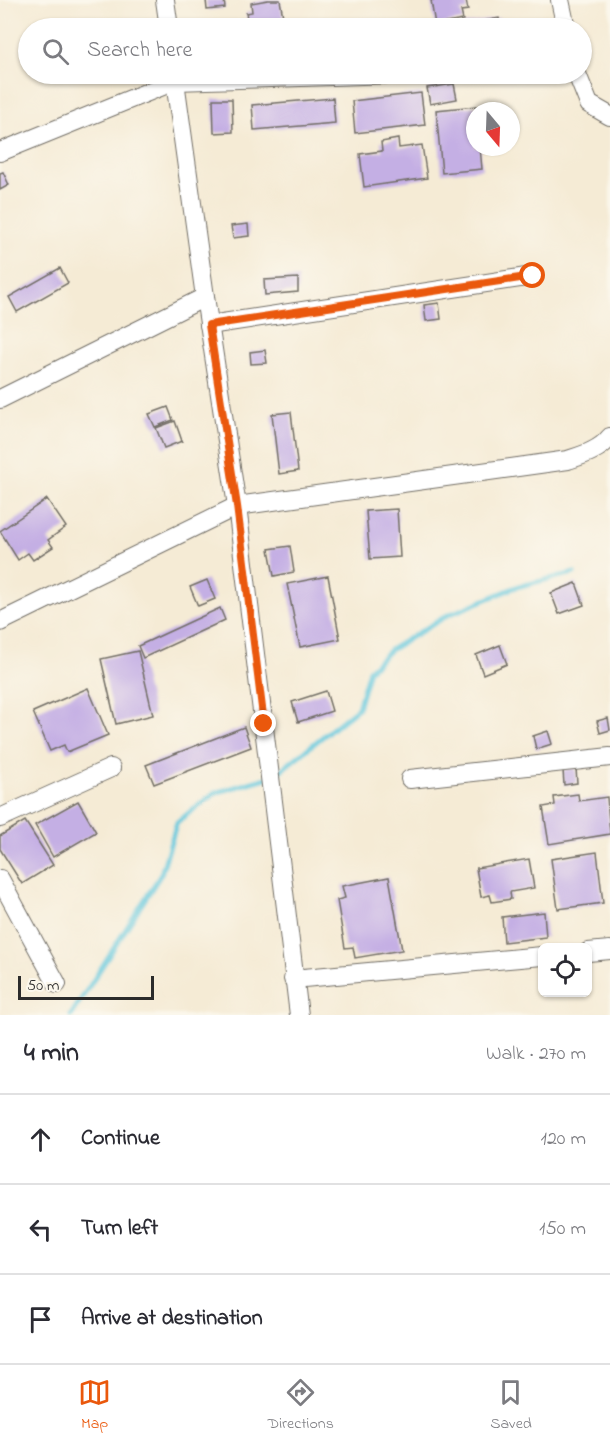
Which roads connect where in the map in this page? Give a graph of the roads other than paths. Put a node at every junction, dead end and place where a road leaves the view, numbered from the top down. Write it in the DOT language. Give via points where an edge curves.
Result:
graph roads {
  1 [pos="165,0"];
  2 [pos="560,0"];
  3 [pos="168,18"];
  4 [pos="564,18"];
  5 [pos="159,84"];
  6 [pos="176,84"];
  7 [pos="581,84"];
  8 [pos="610,116"];
  9 [pos="0,152"];
  10 [pos="533,276"];
  11 [pos="205,297"];
  12 [pos="209,325"];
  13 [pos="0,399"];
  14 [pos="610,437"];
  15 [pos="237,506"];
  16 [pos="0,622"];
  17 [pos="610,757"];
  18 [pos="111,768"];
  19 [pos="410,779"];
  20 [pos="0,818"];
  21 [pos="0,879"];
  22 [pos="610,950"];
  23 [pos="592,952"];
  24 [pos="538,956"];
  25 [pos="293,979"];
  26 [pos="57,984"];
  27 [pos="299,1015"];
  1 -- 3 [label="street"];
  2 -- 4 [label="street"];
  5 -- 9 [label="street"];
  6 -- 11 [label="street"];
  7 -- 8 [label="street" via="589,104"];
  10 -- 12 [label="street"];
  11 -- 12 [label="street"];
  11 -- 13 [label="street"];
  12 -- 15 [label="street"];
  14 -- 15 [label="street" via="588,453 568,459"];
  15 -- 16 [label="street"];
  15 -- 25 [label="street"];
  17 -- 19 [label="street"];
  18 -- 20 [label="street"];
  21 -- 26 [label="street"];
  22 -- 23 [label="street"];
  24 -- 25 [label="street"];
  25 -- 27 [label="street"];
}
